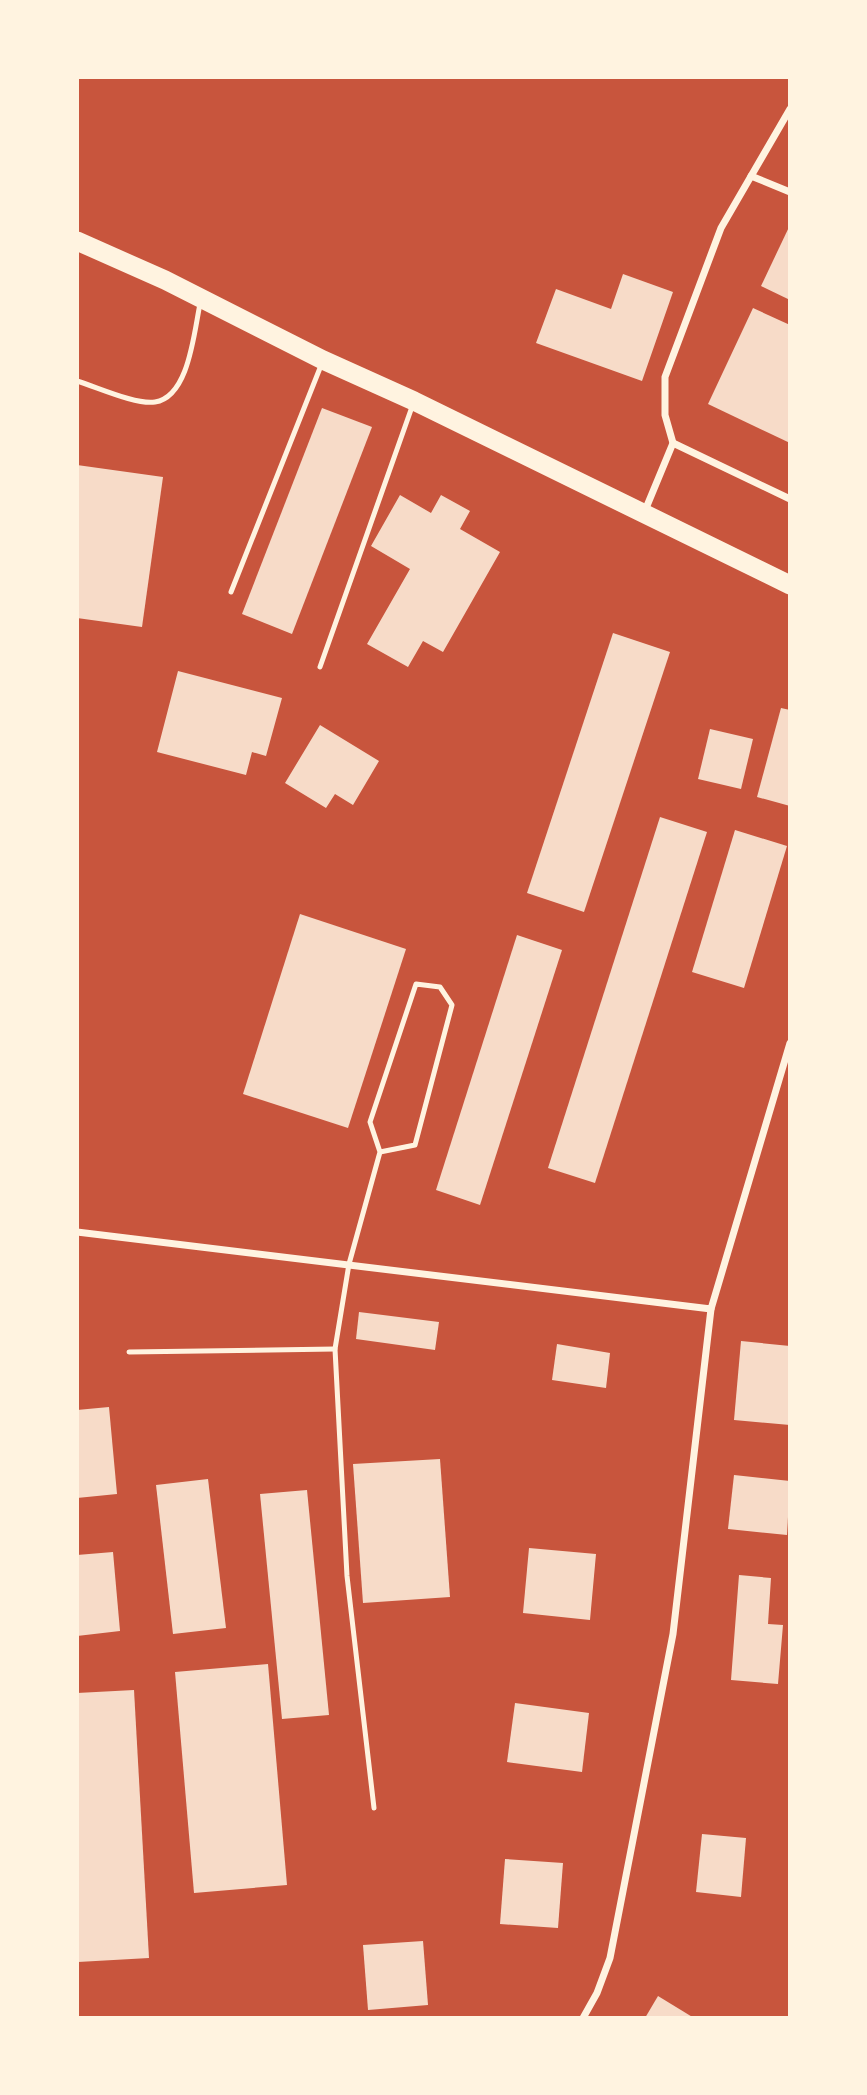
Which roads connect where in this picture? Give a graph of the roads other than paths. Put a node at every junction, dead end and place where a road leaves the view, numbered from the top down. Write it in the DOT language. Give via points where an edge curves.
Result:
graph roads {
  1 [pos="790,109"];
  2 [pos="751,176"];
  3 [pos="790,192"];
  4 [pos="77,241"];
  5 [pos="202,298"];
  6 [pos="323,360"];
  7 [pos="77,381"];
  8 [pos="414,401"];
  9 [pos="673,443"];
  10 [pos="790,499"];
  11 [pos="645,513"];
  12 [pos="790,585"];
  13 [pos="231,592"];
  14 [pos="320,667"];
  15 [pos="790,1043"];
  16 [pos="380,1152"];
  17 [pos="77,1232"];
  18 [pos="349,1264"];
  19 [pos="712,1310"];
  20 [pos="335,1349"];
  21 [pos="129,1352"];
  22 [pos="374,1808"];
  23 [pos="583,2018"];
  1 -- 2 [label="street"];
  2 -- 3 [label="street"];
  2 -- 9 [label="street" via="721,228 665,377 665,415"];
  4 -- 5 [label="highway"];
  5 -- 6 [label="highway"];
  5 -- 7 [label="lane" via="183,378 167,399 141,402"];
  6 -- 8 [label="highway"];
  6 -- 13 [label="lane"];
  8 -- 11 [label="highway"];
  8 -- 14 [label="lane"];
  9 -- 10 [label="street"];
  9 -- 11 [label="street"];
  11 -- 12 [label="highway"];
  15 -- 19 [label="street"];
  16 -- 16 [label="lane" via="370,1122 416,985 440,986 452,1005 415,1145"];
  16 -- 18 [label="lane"];
  17 -- 18 [label="street"];
  18 -- 19 [label="street"];
  18 -- 20 [label="lane"];
  19 -- 23 [label="street" via="673,1634 610,1958"];
  20 -- 21 [label="lane"];
  20 -- 22 [label="lane" via="347,1576"];
}
